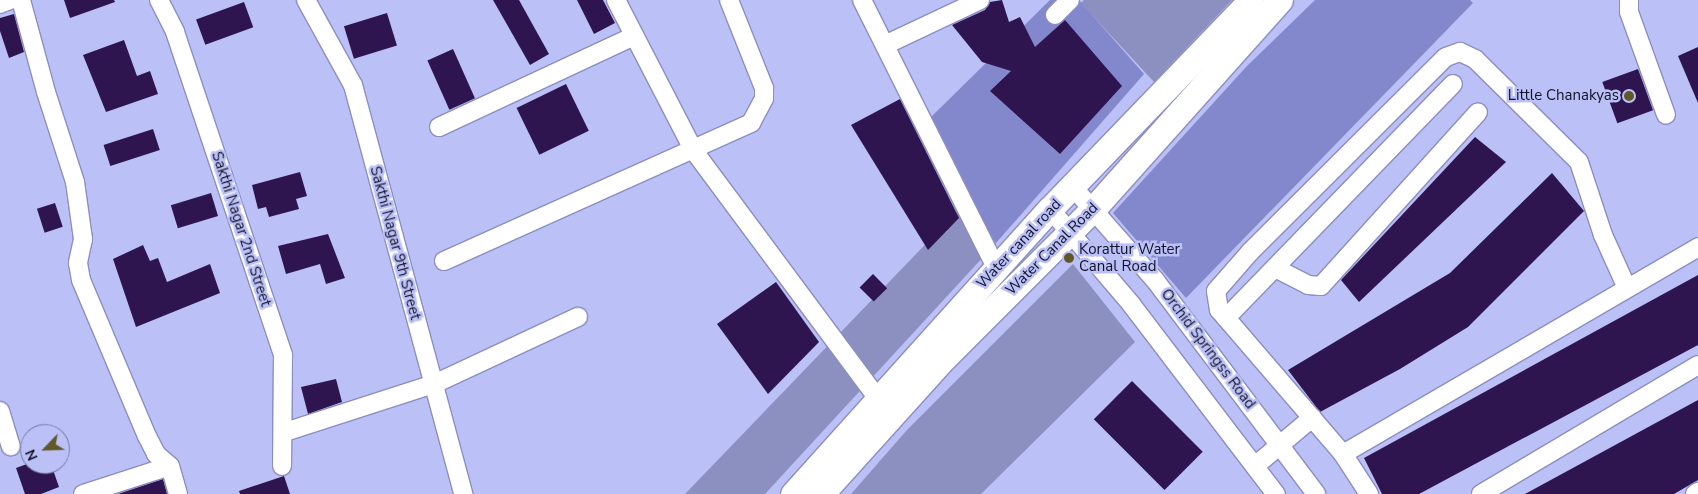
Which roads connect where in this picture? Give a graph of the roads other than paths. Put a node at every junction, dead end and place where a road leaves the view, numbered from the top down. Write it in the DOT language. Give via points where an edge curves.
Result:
graph roads {
  1 [pos="10,0"];
  2 [pos="21,0"];
  3 [pos="159,0"];
  4 [pos="306,0"];
  5 [pos="616,0"];
  6 [pos="729,0"];
  7 [pos="862,0"];
  8 [pos="980,0"];
  9 [pos="1070,0"];
  10 [pos="1629,0"];
  11 [pos="1267,2"];
  12 [pos="0,4"];
  13 [pos="1055,15"];
  14 [pos="634,36"];
  15 [pos="885,45"];
  16 [pos="1218,51"];
  17 [pos="1453,84"];
  18 [pos="1478,112"];
  19 [pos="1666,115"];
  20 [pos="439,127"];
  21 [pos="694,151"];
  22 [pos="1072,186"];
  23 [pos="1094,208"];
  24 [pos="1050,209"];
  25 [pos="1068,232"];
  26 [pos="1698,247"];
  27 [pos="444,261"];
  28 [pos="996,268"];
  29 [pos="1275,268"];
  30 [pos="1626,286"];
  31 [pos="578,317"];
  32 [pos="1226,318"];
  33 [pos="1698,365"];
  34 [pos="434,384"];
  35 [pos="887,405"];
  36 [pos="0,411"];
  37 [pos="1312,418"];
  38 [pos="285,432"];
  39 [pos="11,446"];
  40 [pos="1282,446"];
  41 [pos="1343,454"];
  42 [pos="170,466"];
  43 [pos="282,466"];
  44 [pos="1255,466"];
  45 [pos="83,494"];
  46 [pos="178,494"];
  47 [pos="462,494"];
  48 [pos="793,494"];
  49 [pos="821,494"];
  50 [pos="1276,494"];
  51 [pos="1316,494"];
  52 [pos="1369,494"];
  53 [pos="1481,494"];
  1 -- 12 [label="street"];
  2 -- 42 [label="street" via="75,182 83,239 78,263 81,280 147,436 156,454"];
  3 -- 38 [label="street, Sakthi Nagar 2nd Street" via="175,32 283,355"];
  4 -- 34 [label="street, Sakthi Nagar 9th Street" via="354,85"];
  5 -- 14 [label="street"];
  6 -- 21 [label="street" via="764,88 764,99 751,123"];
  7 -- 15 [label="street"];
  8 -- 15 [label="street"];
  9 -- 13 [label="street"];
  10 -- 19 [label="street" via="1629,12"];
  11 -- 16 [label="main road, Water canal road"];
  14 -- 20 [label="street"];
  14 -- 21 [label="street"];
  15 -- 28 [label="street"];
  16 -- 22 [label="main road, Water canal road"];
  16 -- 23 [label="main road, Water Canal Road"];
  17 -- 29 [label="street"];
  18 -- 29 [label="street" via="1320,286 1308,285"];
  21 -- 27 [label="street"];
  21 -- 35 [label="street"];
  22 -- 23 [label="street, Orchid Springss Road"];
  22 -- 24 [label="main road, Water canal road"];
  23 -- 25 [label="main road, Water Canal Road"];
  23 -- 40 [label="street, Orchid Springss Road" via="1155,280"];
  24 -- 25 [label="street"];
  24 -- 28 [label="main road, Water canal road"];
  25 -- 35 [label="main road, Water Canal Road"];
  25 -- 44 [label="street" via="1131,304"];
  26 -- 30 [label="street"];
  28 -- 35 [label="main road, Water canal road"];
  29 -- 32 [label="street"];
  30 -- 32 [label="street" via="1603,235 1579,162 1475,59 1460,52 1446,57 1250,252 1216,291 1216,302"];
  30 -- 41 [label="street"];
  31 -- 34 [label="street"];
  32 -- 37 [label="street"];
  33 -- 53 [label="street"];
  34 -- 38 [label="street"];
  34 -- 47 [label="street, Sakthi Nagar 9th Street"];
  35 -- 48 [label="main road, Water canal road"];
  35 -- 49 [label="main road, Water Canal Road"];
  36 -- 39 [label="street"];
  37 -- 40 [label="street"];
  37 -- 41 [label="street"];
  38 -- 43 [label="street, Sakthi Nagar 2nd Street"];
  40 -- 44 [label="street"];
  40 -- 51 [label="street, Orchid Springss Road"];
  41 -- 52 [label="street"];
  42 -- 45 [label="street"];
  42 -- 46 [label="street"];
  44 -- 50 [label="street"];
}
